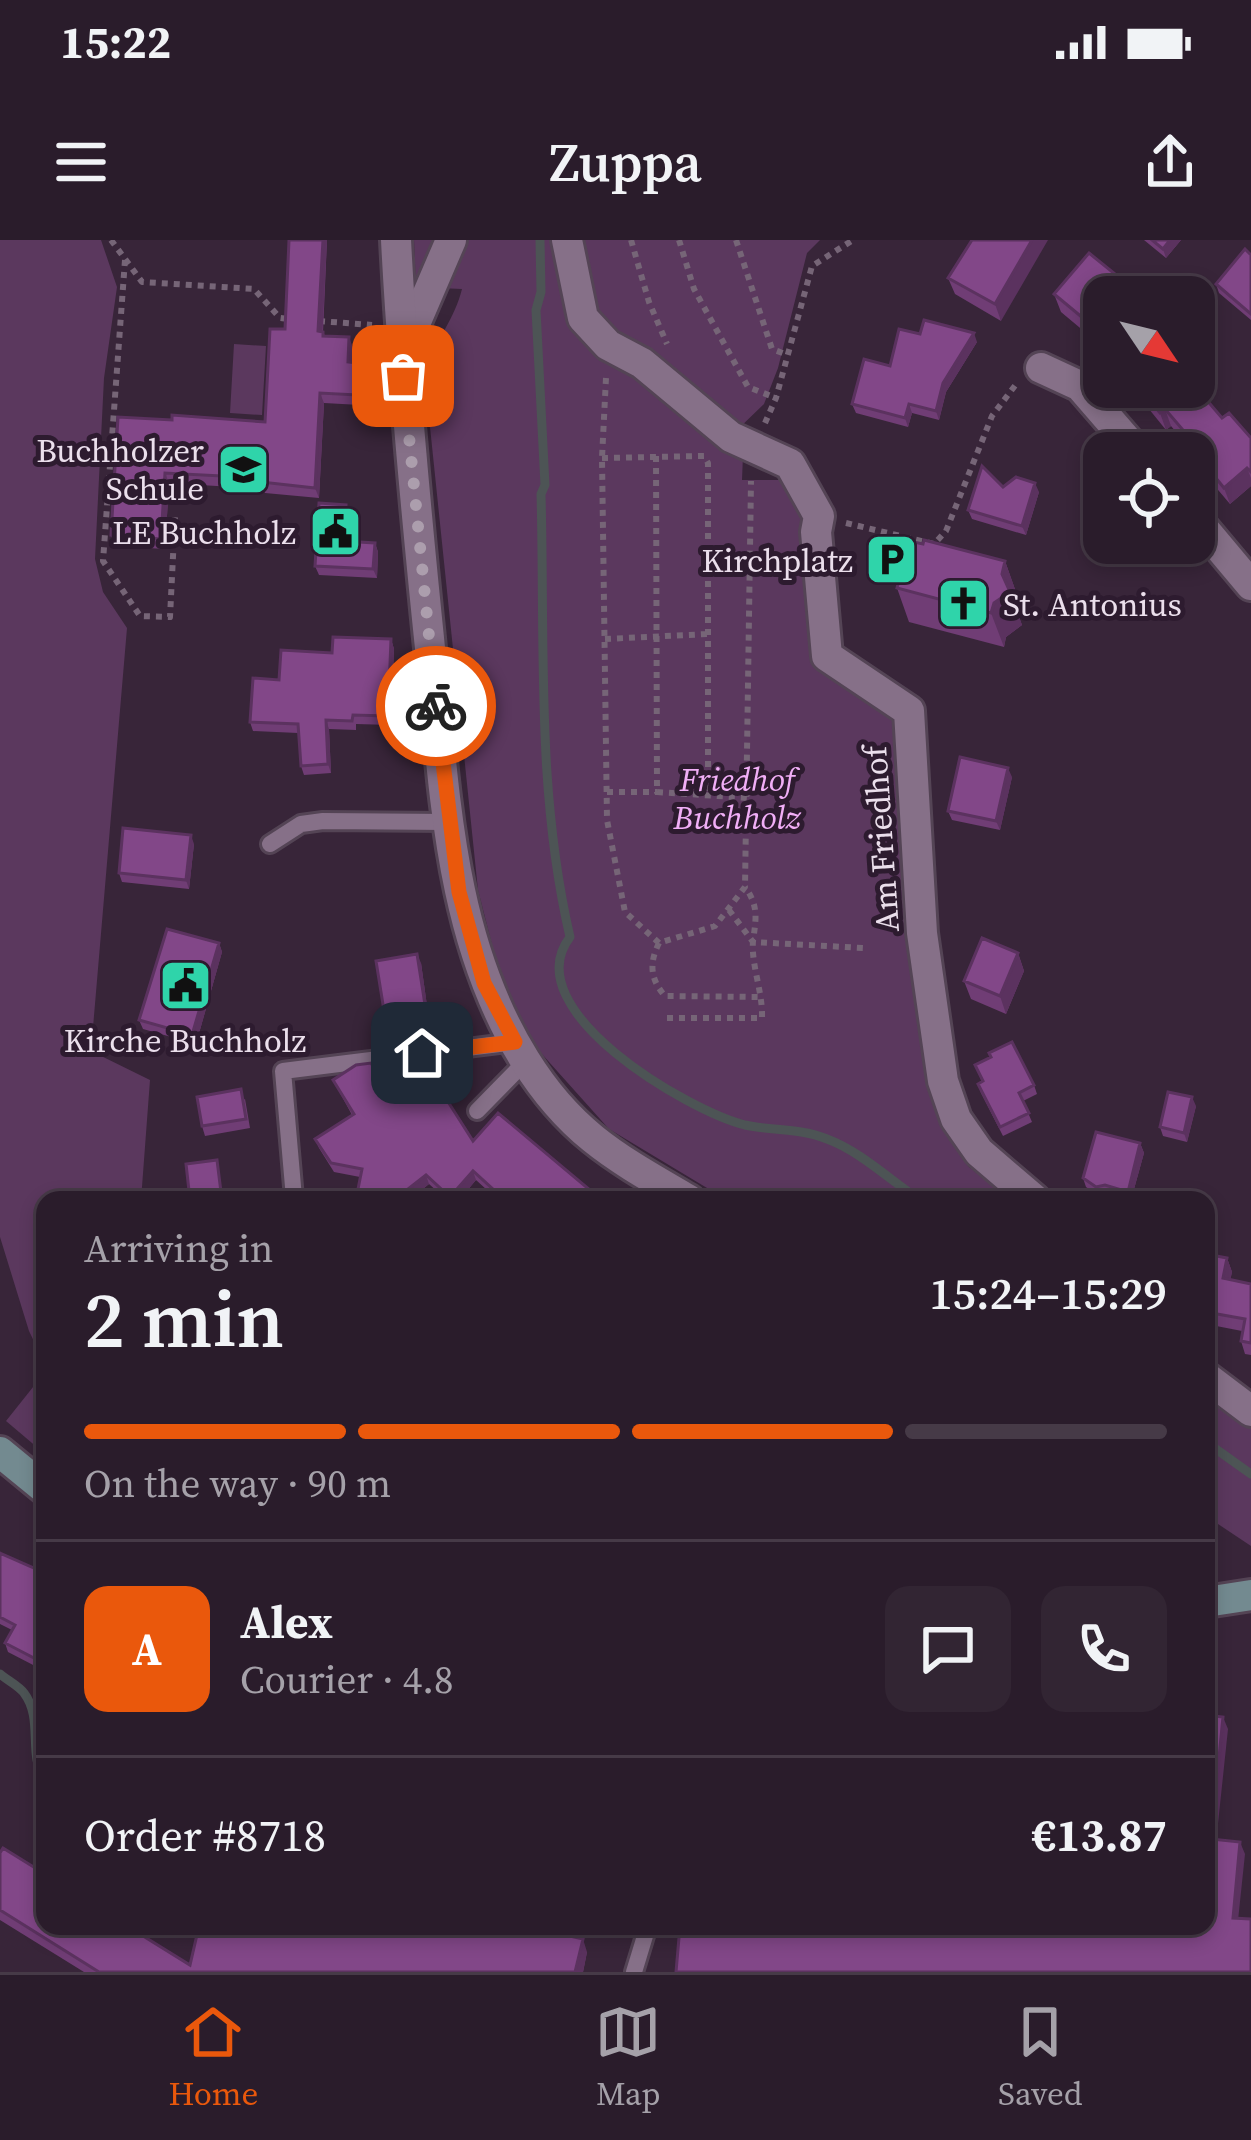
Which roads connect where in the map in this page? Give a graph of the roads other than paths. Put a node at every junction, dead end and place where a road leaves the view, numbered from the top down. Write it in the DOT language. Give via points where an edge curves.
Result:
graph roads {
  1 [pos="396,240"];
  2 [pos="451,240"];
  3 [pos="568,240"];
  4 [pos="402,354"];
  5 [pos="1041,368"];
  6 [pos="1120,432"];
  7 [pos="1215,542"];
  8 [pos="1251,585"];
  9 [pos="448,822"];
  10 [pos="270,844"];
  11 [pos="520,1052"];
  12 [pos="477,1112"];
  13 [pos="293,1191"];
  14 [pos="674,1191"];
  15 [pos="1024,1191"];
  16 [pos="1215,1384"];
  17 [pos="1251,1411"];
  18 [pos="0,1452"];
  19 [pos="36,1482"];
  20 [pos="1251,1595"];
  21 [pos="1215,1601"];
  22 [pos="644,1935"];
  23 [pos="634,1972"];
  1 -- 4 [label="street"];
  2 -- 4 [label="street"];
  3 -- 15 [label="street, Am Friedhof" via="583,318 730,437 790,464 819,516 827,656 909,711 922,933 943,1081 979,1152"];
  4 -- 9 [label="street"];
  5 -- 6 [label="street" via="1080,386"];
  7 -- 8 [label="street"];
  9 -- 10 [label="lane" via="322,821"];
  9 -- 11 [label="street" via="484,983"];
  11 -- 12 [label="lane"];
  11 -- 13 [label="lane" via="283,1071"];
  11 -- 14 [label="street" via="598,1146"];
  16 -- 17 [label="street"];
  18 -- 19 [label="main road"];
  20 -- 21 [label="main road"];
  22 -- 23 [label="lane"];
}
